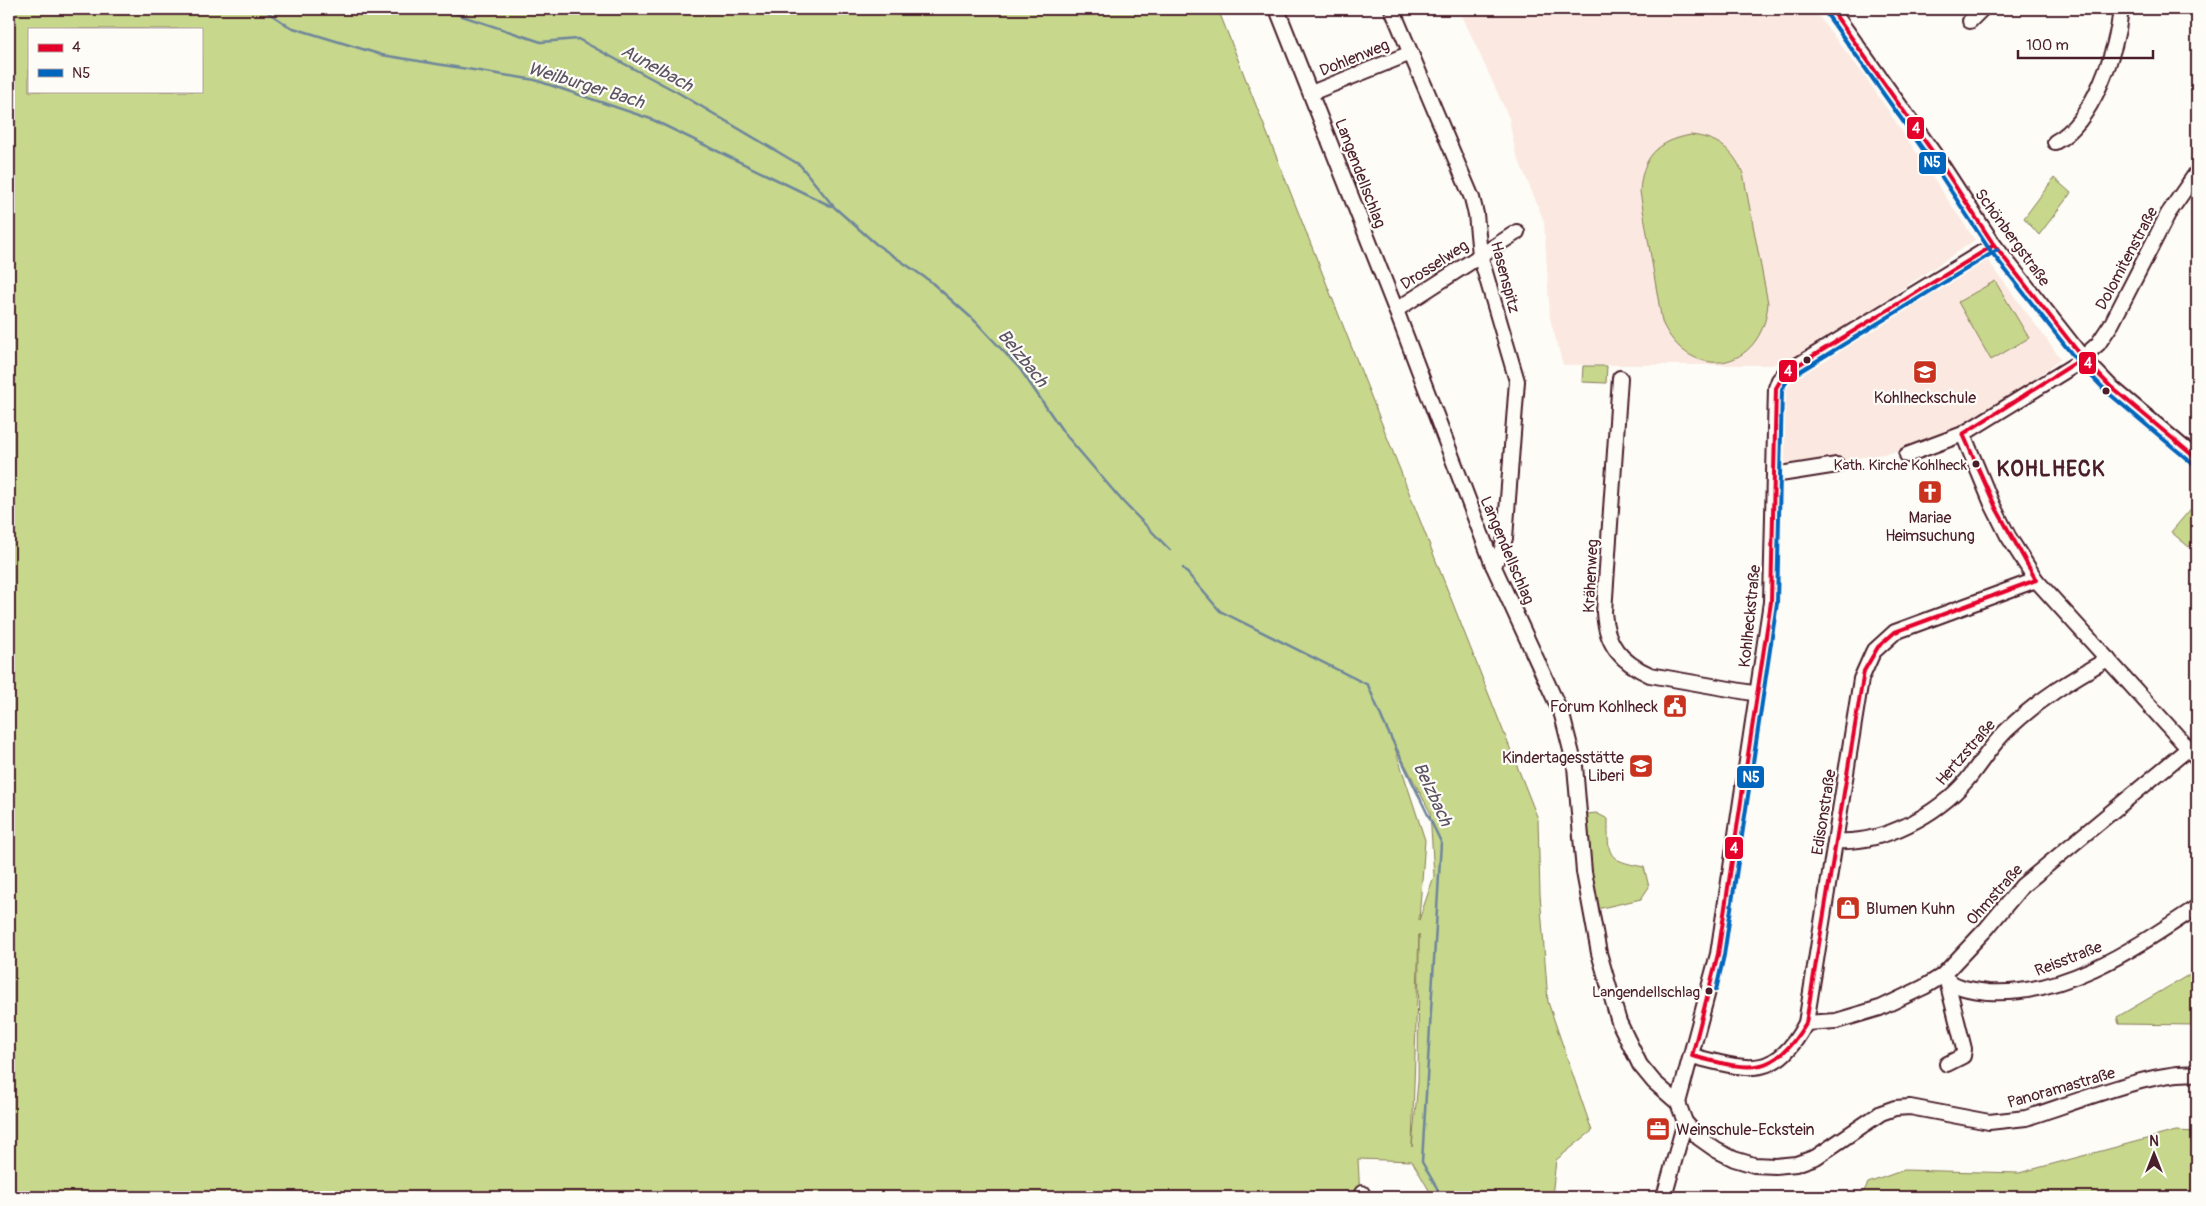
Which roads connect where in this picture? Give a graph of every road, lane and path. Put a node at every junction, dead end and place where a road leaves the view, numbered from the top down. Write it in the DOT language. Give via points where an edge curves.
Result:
graph roads {
  1 [pos="1277,9"];
  2 [pos="1392,9"];
  3 [pos="1831,9"];
  4 [pos="1982,9"];
  5 [pos="2121,9"];
  6 [pos="1970,21"];
  7 [pos="1411,53"];
  8 [pos="1311,93"];
  9 [pos="2055,142"];
  10 [pos="2197,172"];
  11 [pos="1517,232"];
  12 [pos="1994,245"];
  13 [pos="1480,255"];
  14 [pos="1396,310"];
  15 [pos="2083,358"];
  16 [pos="1620,378"];
  17 [pos="1963,434"];
  18 [pos="1906,455"];
  19 [pos="2197,459"];
  20 [pos="1837,465"];
  21 [pos="1774,475"];
  22 [pos="1493,565"];
  23 [pos="2036,580"];
  24 [pos="2108,660"];
  25 [pos="1758,694"];
  26 [pos="2193,753"];
  27 [pos="1836,840"];
  28 [pos="2197,907"];
  29 [pos="1944,978"];
  30 [pos="1806,1022"];
  31 [pos="1692,1056"];
  32 [pos="1947,1064"];
  33 [pos="2197,1074"];
  34 [pos="1678,1103"];
  35 [pos="1685,1122"];
  36 [pos="1664,1197"];
  1 -- 8 [label="street, Langendellschlag"];
  2 -- 7 [label="street, Hasenspitz"];
  3 -- 12 [label="street, Schönbergstraße" via="1937,158"];
  4 -- 6 [label="street"];
  5 -- 9 [label="street" via="2113,47 2094,96 2075,127"];
  7 -- 8 [label="street, Dohlenweg"];
  7 -- 13 [label="street, Hasenspitz" via="1472,198"];
  8 -- 14 [label="street, Langendellschlag"];
  10 -- 15 [label="street, Dolomitenstraße" via="2155,237 2112,323"];
  11 -- 13 [label="street, Drosselweg"];
  12 -- 15 [label="street, Schönbergstraße"];
  12 -- 21 [label="street, Kohlheckstraße" via="1785,373 1776,388"];
  13 -- 14 [label="street, Drosselweg"];
  13 -- 22 [label="street, Hasenspitz" via="1517,381 1505,538"];
  14 -- 22 [label="street, Langendellschlag"];
  15 -- 17 [label="street, Dolomitenstraße"];
  15 -- 19 [label="street, Schönbergstraße" via="2116,392"];
  16 -- 25 [label="street, Krähenweg" via="1604,612 1608,639 1621,658 1650,675"];
  17 -- 18 [label="street, Dolomitenstraße"];
  17 -- 23 [label="street" via="2008,536"];
  20 -- 21 [label="street"];
  21 -- 25 [label="street, Kohlheckstraße" via="1771,602"];
  22 -- 34 [label="street, Langendellschlag" via="1562,715 1569,738 1579,796 1580,836 1589,907 1619,1022 1640,1064 1654,1082"];
  23 -- 24 [label="street"];
  23 -- 27 [label="street, Edisonstraße" via="1895,632 1873,652 1861,679"];
  24 -- 26 [label="street"];
  24 -- 27 [label="street, Hertzstraße" via="2068,681 2027,711 1992,746 1966,781 1931,812 1884,834 1863,840"];
  25 -- 31 [label="street, Kohlheckstraße" via="1718,954"];
  26 -- 29 [label="street, Ohmstraße" via="2022,886"];
  27 -- 30 [label="street, Edisonstraße"];
  28 -- 29 [label="street, Reisstraße" via="2107,963 2057,984 2019,992 1998,992 1963,988"];
  29 -- 30 [label="street, Ohmstraße" via="1880,1008 1836,1021"];
  29 -- 32 [label="street" via="1964,1049 1963,1056"];
  30 -- 31 [label="street, Edisonstraße" via="1787,1053 1772,1063 1754,1068 1736,1067"];
  31 -- 34 [label="street, Kohlheckstraße"];
  33 -- 35 [label="street, Panoramastraße" via="2141,1082 2009,1122 1989,1122 1910,1107 1895,1108 1881,1113 1816,1157 1796,1164 1775,1166 1748,1163 1716,1150"];
  34 -- 35 [label="street, Panoramastraße"];
  35 -- 36 [label="street"];
}
